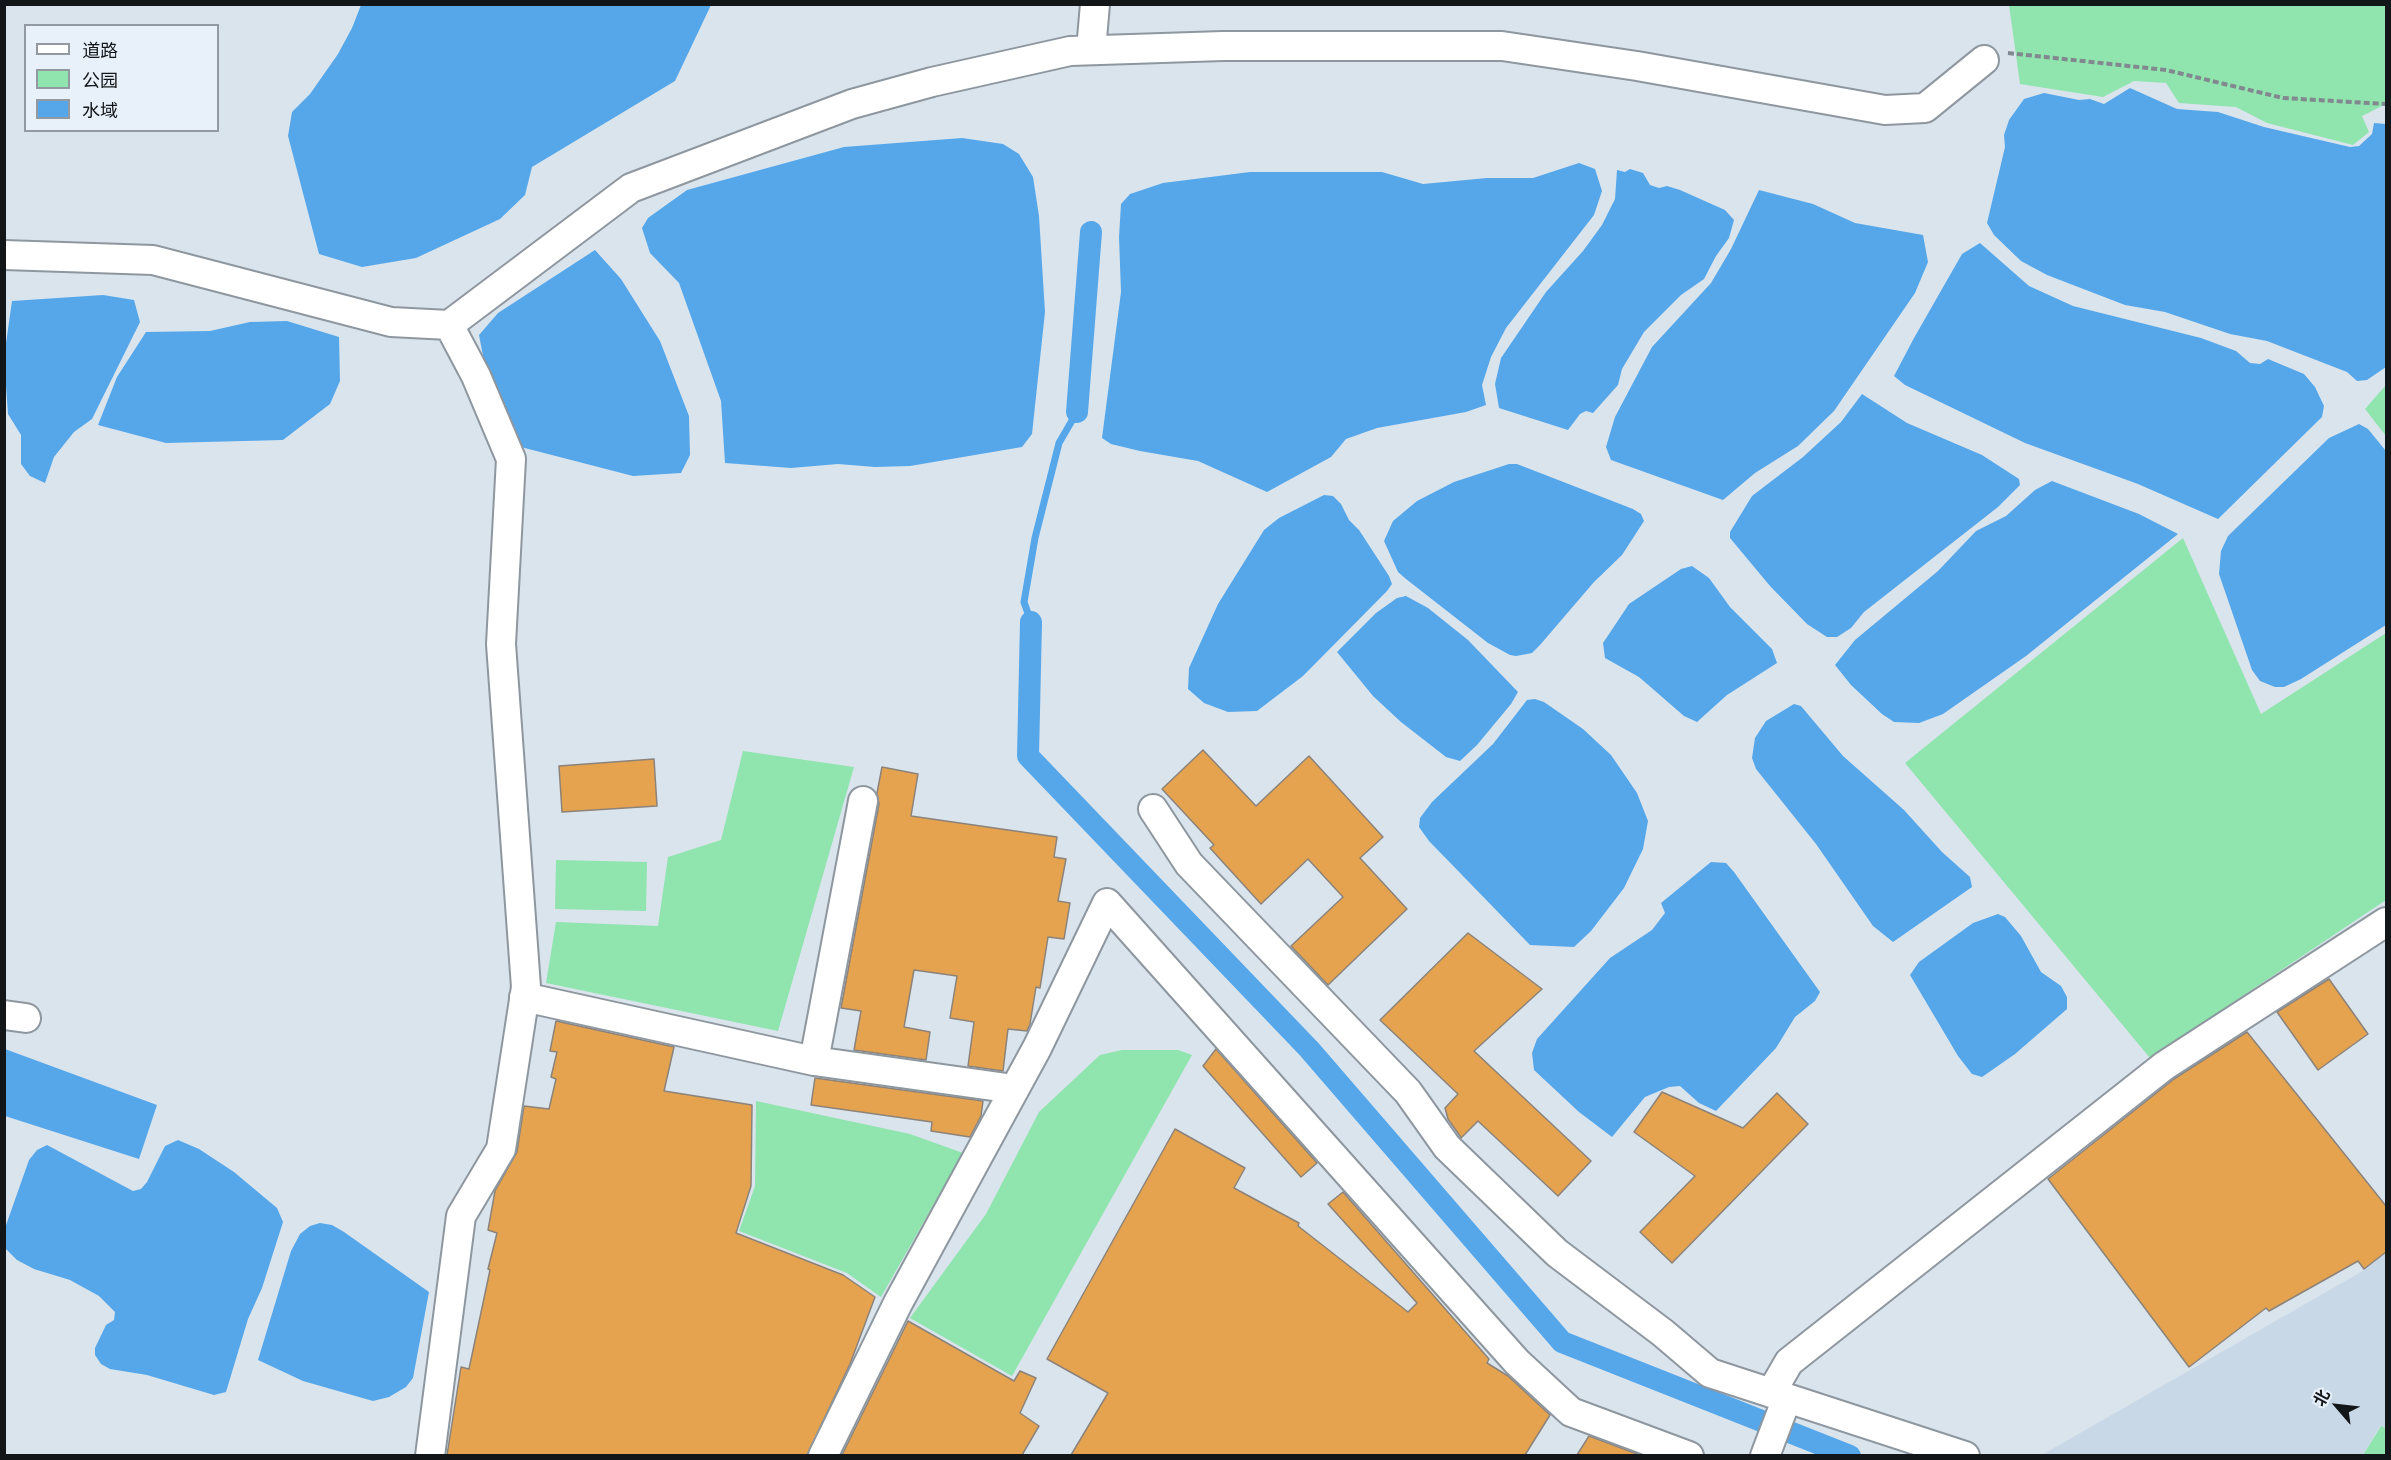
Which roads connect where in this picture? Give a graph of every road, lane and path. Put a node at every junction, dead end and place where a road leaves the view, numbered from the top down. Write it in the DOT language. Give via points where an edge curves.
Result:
graph roads {
  1 [pos="1095,4"];
  2 [pos="1091,50"];
  3 [pos="1984,60"];
  4 [pos="2386,104"];
  5 [pos="4,255"];
  6 [pos="449,325"];
  7 [pos="863,801"];
  8 [pos="1153,809"];
  9 [pos="2386,922"];
  10 [pos="524,997"];
  11 [pos="814,1061"];
  12 [pos="1014,1089"];
  13 [pos="1779,1403"];
  14 [pos="1765,1454"];
  15 [pos="430,1455"];
  16 [pos="823,1455"];
  17 [pos="1689,1455"];
  18 [pos="1965,1455"];
  1 -- 2 [label="street"];
  2 -- 3 [label="street" via="1502,46 1885,110 1925,108"];
  2 -- 6 [label="street" via="1047,56 852,104 631,188"];
  3 -- 4 [label="path" via="2006,53 2166,70 2283,98"];
  5 -- 6 [label="street" via="153,260 391,322"];
  6 -- 10 [label="street" via="476,376 511,459 501,644"];
  7 -- 11 [label="street"];
  8 -- 13 [label="street" via="1189,864 1408,1092 1447,1147 1557,1253 1710,1373"];
  9 -- 13 [label="street" via="2164,1066 1789,1362"];
  10 -- 11 [label="street"];
  10 -- 15 [label="street" via="501,1149 462,1216"];
  11 -- 12 [label="street"];
  12 -- 16 [label="street" via="898,1303"];
  12 -- 17 [label="street" via="1107,903 1517,1362 1571,1412"];
  13 -- 14 [label="street"];
  13 -- 18 [label="street"];
}
